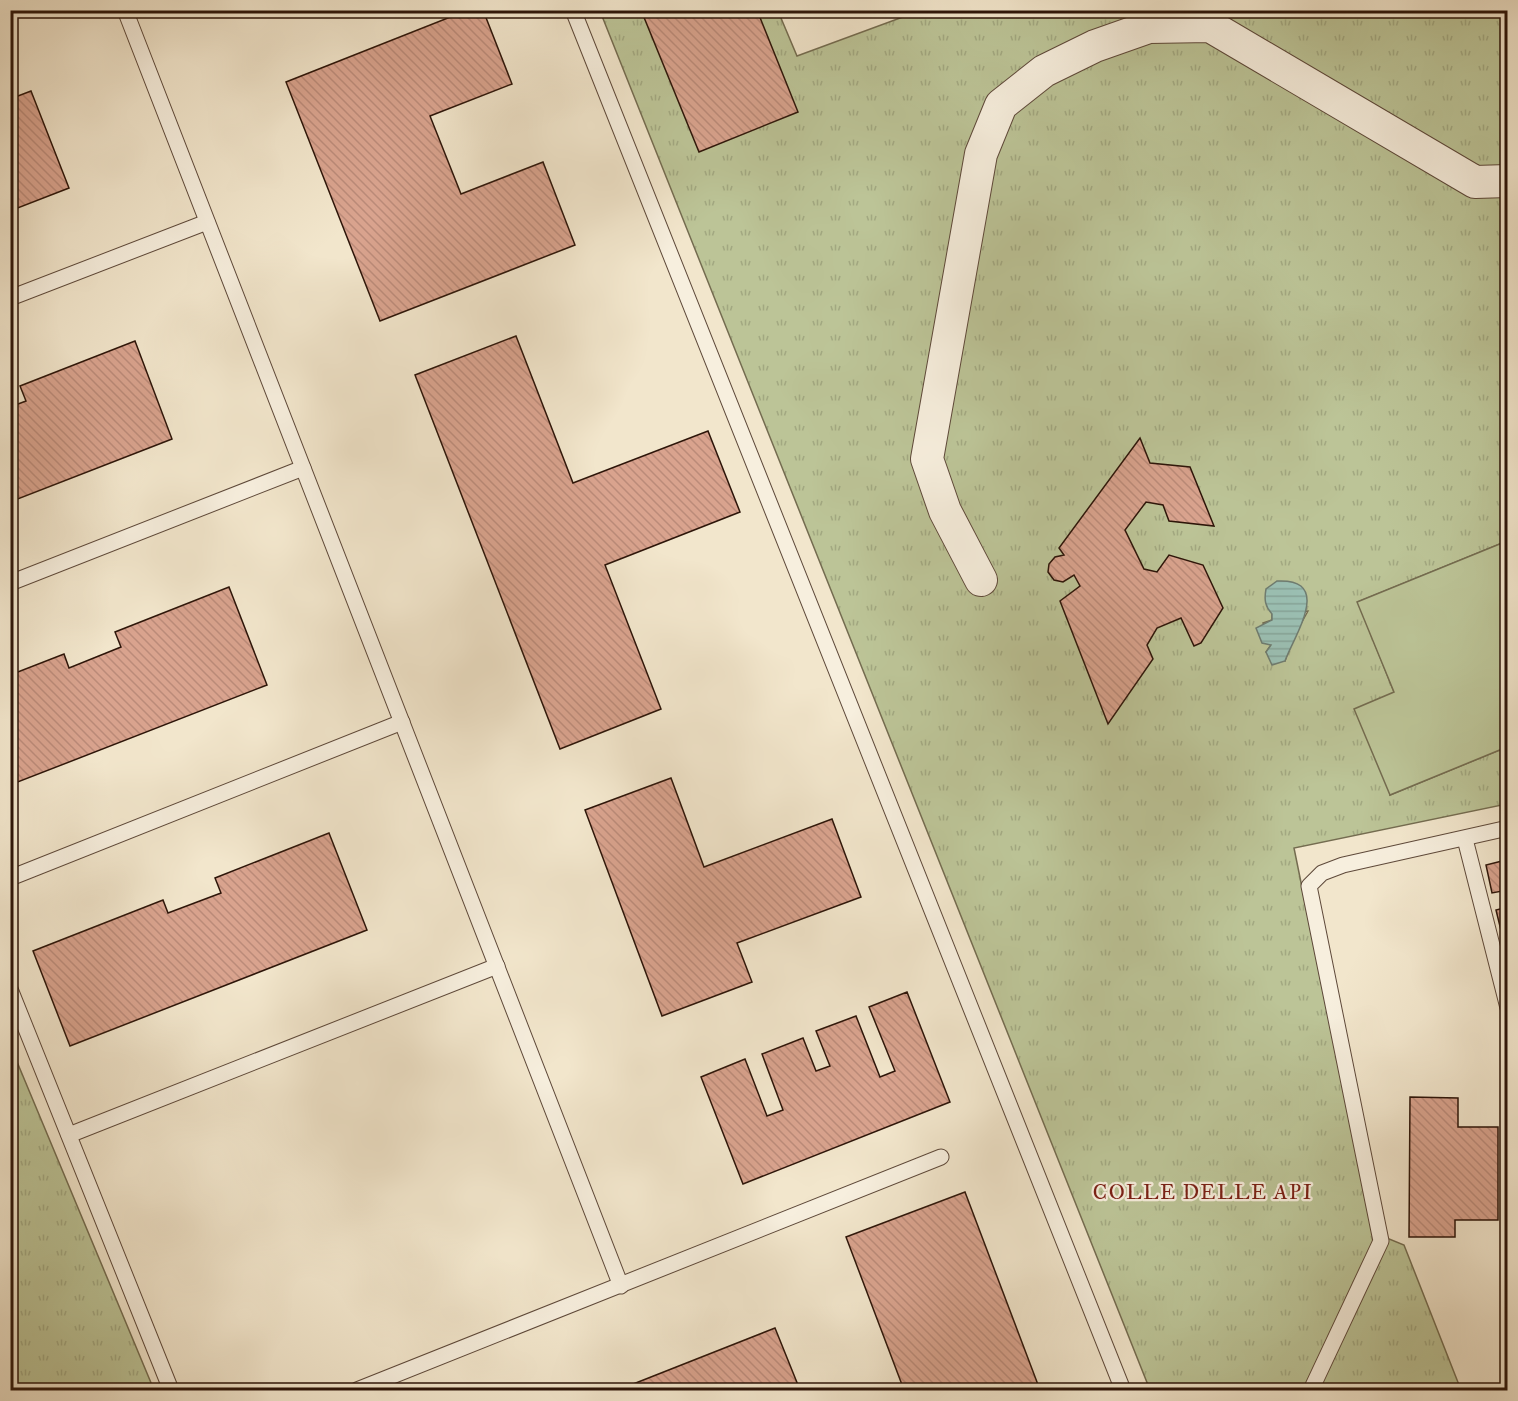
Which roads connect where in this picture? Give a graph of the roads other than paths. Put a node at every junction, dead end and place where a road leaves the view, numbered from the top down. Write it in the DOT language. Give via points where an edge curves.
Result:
graph roads {
  1 [pos="124,10"];
  2 [pos="573,10"];
  3 [pos="1206,18"];
  4 [pos="1508,181"];
  5 [pos="207,222"];
  6 [pos="10,298"];
  7 [pos="303,468"];
  8 [pos="981,580"];
  9 [pos="10,583"];
  10 [pos="402,722"];
  11 [pos="1508,828"];
  12 [pos="1465,839"];
  13 [pos="10,878"];
  14 [pos="497,966"];
  15 [pos="10,989"];
  16 [pos="1508,1008"];
  17 [pos="69,1135"];
  18 [pos="941,1157"];
  19 [pos="621,1286"];
  20 [pos="171,1390"];
  21 [pos="357,1390"];
  22 [pos="1123,1390"];
  23 [pos="1311,1390"];
  1 -- 5 [label="lane"];
  2 -- 22 [label="lane"];
  3 -- 4 [label="street" via="1475,182"];
  3 -- 8 [label="street" via="1149,27 1095,46 1044,71 1001,105 981,154 927,459 945,511"];
  5 -- 6 [label="lane"];
  5 -- 7 [label="lane"];
  7 -- 9 [label="lane"];
  7 -- 10 [label="lane"];
  10 -- 13 [label="lane"];
  10 -- 14 [label="lane"];
  11 -- 12 [label="lane"];
  12 -- 16 [label="lane"];
  12 -- 23 [label="lane" via="1343,865 1322,873 1309,886 1381,1241"];
  14 -- 17 [label="lane"];
  14 -- 19 [label="lane"];
  15 -- 17 [label="lane"];
  17 -- 20 [label="lane"];
  18 -- 19 [label="lane"];
  19 -- 21 [label="lane"];
}
